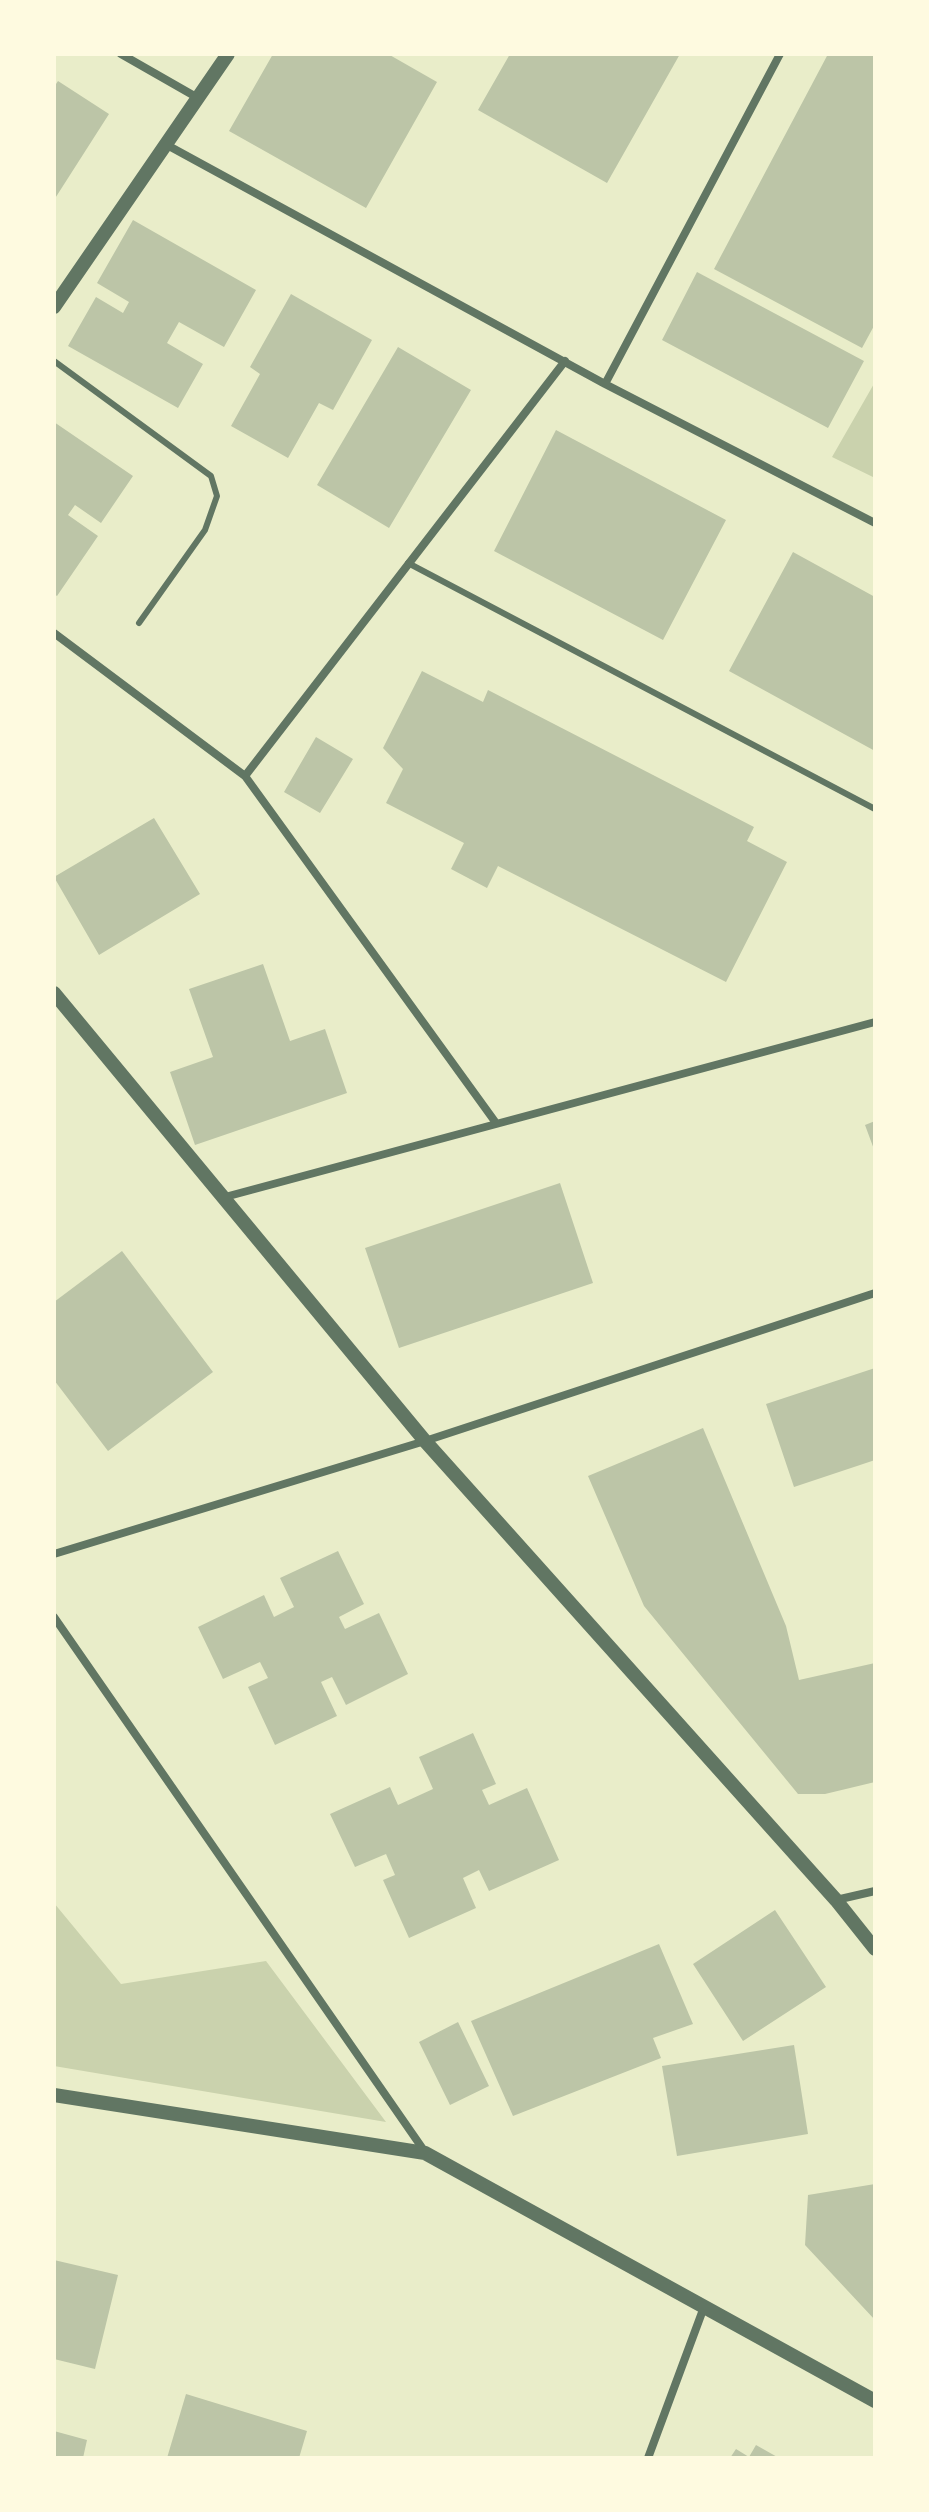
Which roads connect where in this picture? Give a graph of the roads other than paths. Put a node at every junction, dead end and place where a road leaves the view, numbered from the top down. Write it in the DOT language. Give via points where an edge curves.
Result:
graph roads {
  1 [pos="121,54"];
  2 [pos="228,54"];
  3 [pos="780,54"];
  4 [pos="198,98"];
  5 [pos="167,145"];
  6 [pos="54,307"];
  7 [pos="54,361"];
  8 [pos="565,361"];
  9 [pos="605,384"];
  10 [pos="875,523"];
  11 [pos="408,563"];
  12 [pos="139,623"];
  13 [pos="54,633"];
  14 [pos="245,776"];
  15 [pos="875,809"];
  16 [pos="54,993"];
  17 [pos="875,1022"];
  18 [pos="496,1123"];
  19 [pos="225,1197"];
  20 [pos="875,1293"];
  21 [pos="425,1441"];
  22 [pos="54,1554"];
  23 [pos="54,1617"];
  24 [pos="875,1891"];
  25 [pos="836,1900"];
  26 [pos="875,1949"];
  27 [pos="54,2095"];
  28 [pos="425,2153"];
  29 [pos="704,2307"];
  30 [pos="875,2401"];
  31 [pos="648,2458"];
  1 -- 4 [label="street"];
  2 -- 4 [label="street"];
  3 -- 9 [label="street"];
  4 -- 5 [label="street"];
  5 -- 6 [label="street"];
  5 -- 8 [label="street"];
  7 -- 12 [label="lane" via="211,476 217,496 205,530"];
  8 -- 9 [label="street"];
  8 -- 11 [label="street"];
  9 -- 10 [label="street"];
  11 -- 14 [label="street"];
  11 -- 15 [label="lane"];
  13 -- 14 [label="street"];
  14 -- 18 [label="street"];
  16 -- 19 [label="street"];
  17 -- 18 [label="street"];
  18 -- 19 [label="street"];
  19 -- 21 [label="street"];
  20 -- 21 [label="street"];
  21 -- 22 [label="street"];
  21 -- 25 [label="street"];
  23 -- 28 [label="street"];
  24 -- 25 [label="street"];
  25 -- 26 [label="street"];
  27 -- 28 [label="street"];
  28 -- 29 [label="street"];
  29 -- 30 [label="street"];
  29 -- 31 [label="street"];
}
